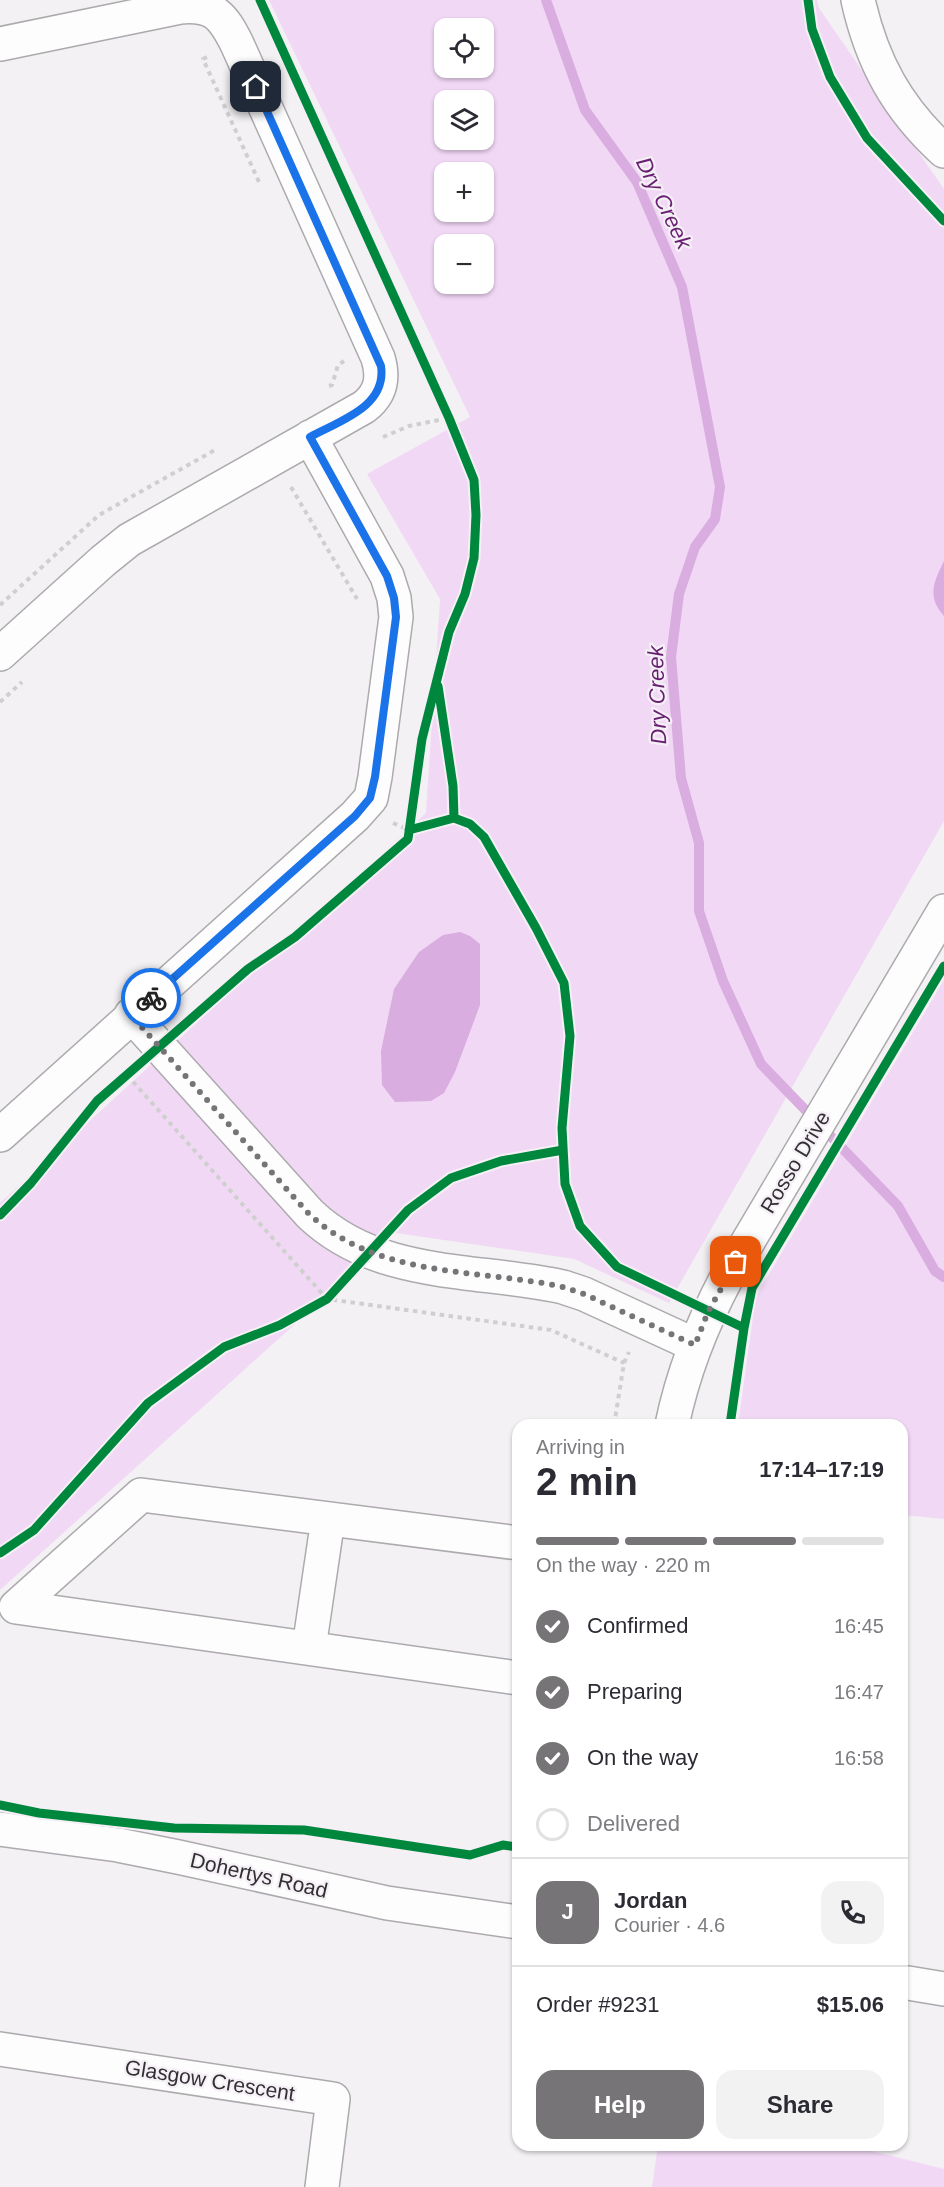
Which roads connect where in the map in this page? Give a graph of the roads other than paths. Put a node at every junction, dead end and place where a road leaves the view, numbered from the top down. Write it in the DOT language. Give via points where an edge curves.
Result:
graph roads {
  1 [pos="858,0"];
  2 [pos="0,44"];
  3 [pos="944,150"];
  4 [pos="310,437"];
  5 [pos="0,654"];
  6 [pos="944,911"];
  7 [pos="131,1015"];
  8 [pos="0,1135"];
  9 [pos="695,1345"];
  10 [pos="674,1419"];
  11 [pos="328,1519"];
  12 [pos="512,1542"];
  13 [pos="309,1648"];
  14 [pos="512,1677"];
  15 [pos="0,1828"];
  16 [pos="512,1921"];
  17 [pos="908,1983"];
  18 [pos="944,1989"];
  19 [pos="0,2049"];
  20 [pos="322,2187"];
  1 -- 3 [label="street" via="882,72 920,127"];
  2 -- 4 [label="street" via="180,7 201,7 221,16 381,366 381,383 373,400"];
  4 -- 5 [label="street" via="129,540"];
  4 -- 7 [label="street" via="387,576 394,598 396,617 370,798 355,816"];
  6 -- 9 [label="street, Rosso Drive" via="744,1248 708,1312"];
  7 -- 8 [label="street"];
  7 -- 9 [label="street" via="309,1214 347,1243 392,1260 563,1287"];
  9 -- 10 [label="street, Rosso Drive"];
  11 -- 12 [label="street"];
  11 -- 13 [label="street"];
  11 -- 13 [label="street" via="141,1496 16,1607"];
  13 -- 14 [label="street"];
  15 -- 16 [label="street, Dohertys Road" via="118,1845 387,1903"];
  17 -- 18 [label="street"];
  19 -- 20 [label="street, Glasgow Crescent" via="333,2099"];
}
